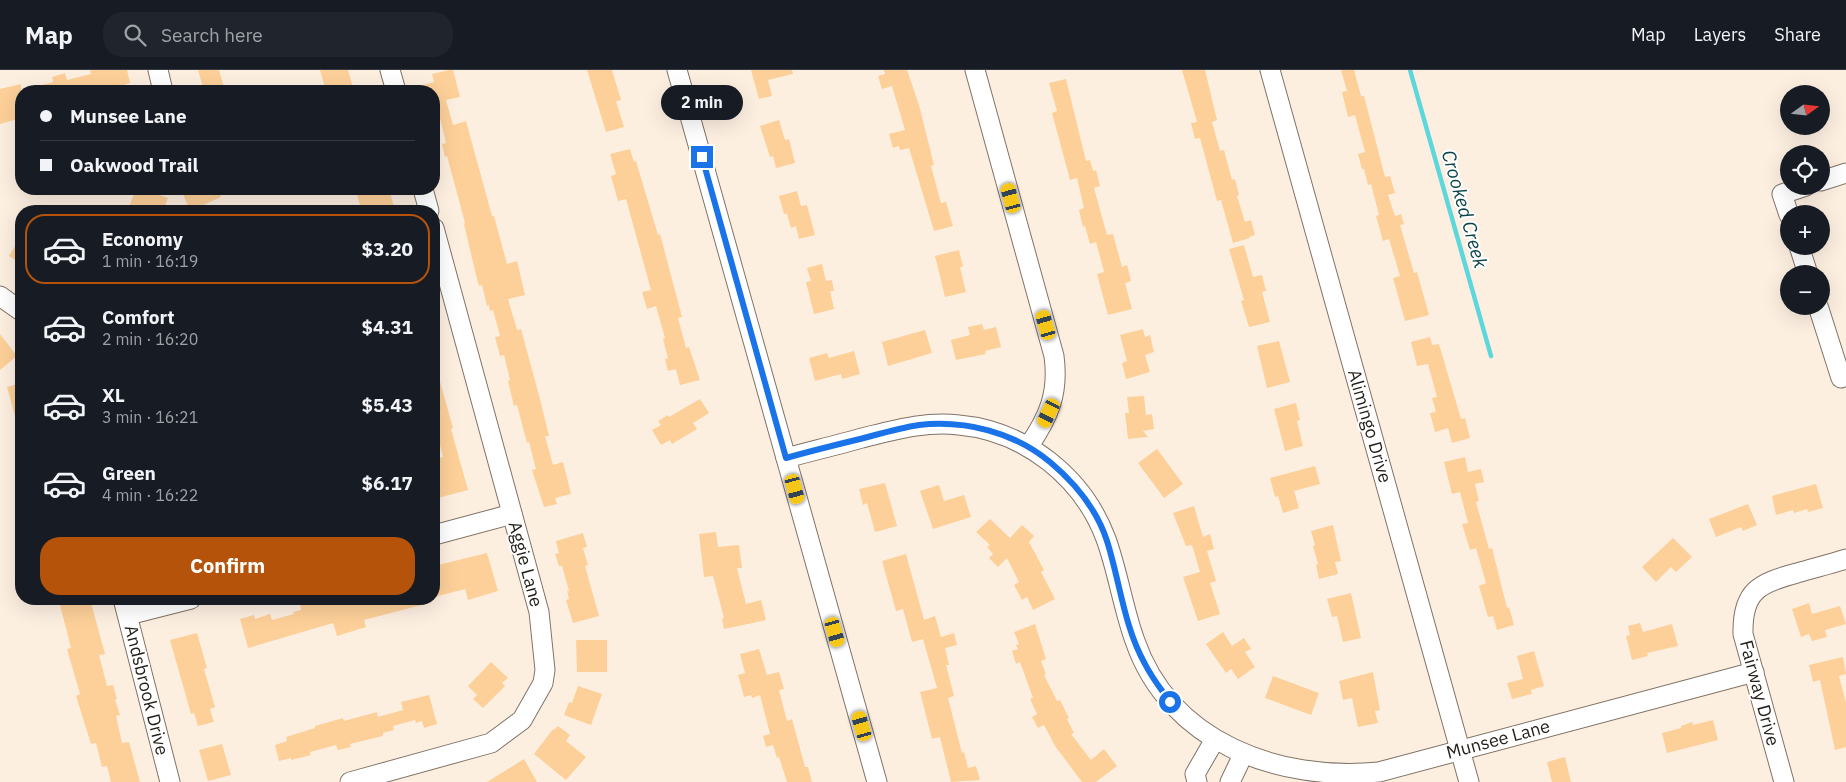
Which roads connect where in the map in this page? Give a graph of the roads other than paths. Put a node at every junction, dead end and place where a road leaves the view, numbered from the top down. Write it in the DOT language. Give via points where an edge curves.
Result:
graph roads {
  1 [pos="158,70"];
  2 [pos="390,70"];
  3 [pos="677,70"];
  4 [pos="975,70"];
  5 [pos="1270,70"];
  6 [pos="162,85"];
  7 [pos="394,85"];
  8 [pos="1846,173"];
  9 [pos="1830,178"];
  10 [pos="440,250"];
  11 [pos="0,296"];
  12 [pos="15,307"];
  13 [pos="1821,315"];
  14 [pos="1846,376"];
  15 [pos="1028,447"];
  16 [pos="786,458"];
  17 [pos="512,514"];
  18 [pos="440,533"];
  19 [pos="1846,560"];
  20 [pos="142,605"];
  21 [pos="125,607"];
  22 [pos="1754,672"];
  23 [pos="1214,741"];
  24 [pos="1460,750"];
  25 [pos="1242,757"];
  26 [pos="170,782"];
  27 [pos="350,782"];
  28 [pos="877,782"];
  29 [pos="1198,782"];
  30 [pos="1230,782"];
  31 [pos="1469,782"];
  32 [pos="1784,782"];
  1 -- 6 [label="street"];
  2 -- 7 [label="street"];
  3 -- 16 [label="street"];
  4 -- 15 [label="street" via="1054,356 1056,382 1049,413"];
  5 -- 24 [label="street, Alimingo Drive"];
  8 -- 9 [label="street"];
  10 -- 17 [label="street, Aggie Lane"];
  11 -- 12 [label="street"];
  13 -- 14 [label="street" via="1841,378"];
  15 -- 16 [label="street, Munsee Lane" via="978,428 932,424 906,427"];
  15 -- 23 [label="street, Munsee Lane" via="1060,470 1078,489 1096,517 1107,541 1130,629 1145,664 1170,702"];
  16 -- 28 [label="street"];
  17 -- 18 [label="street"];
  17 -- 27 [label="street, Aggie Lane" via="539,612 545,670 543,683 522,720 490,743"];
  19 -- 22 [label="street, Fairway Drive" via="1774,579 1756,590 1743,617 1743,634"];
  20 -- 21 [label="street"];
  21 -- 26 [label="street, Andsbrook Drive"];
  22 -- 24 [label="street, Munsee Lane"];
  22 -- 32 [label="street, Fairway Drive"];
  23 -- 25 [label="street, Munsee Lane"];
  23 -- 29 [label="street" via="1195,774"];
  24 -- 25 [label="street, Munsee Lane" via="1379,772 1335,777 1289,773"];
  24 -- 31 [label="street, Alimingo Drive"];
  25 -- 30 [label="street"];
}
